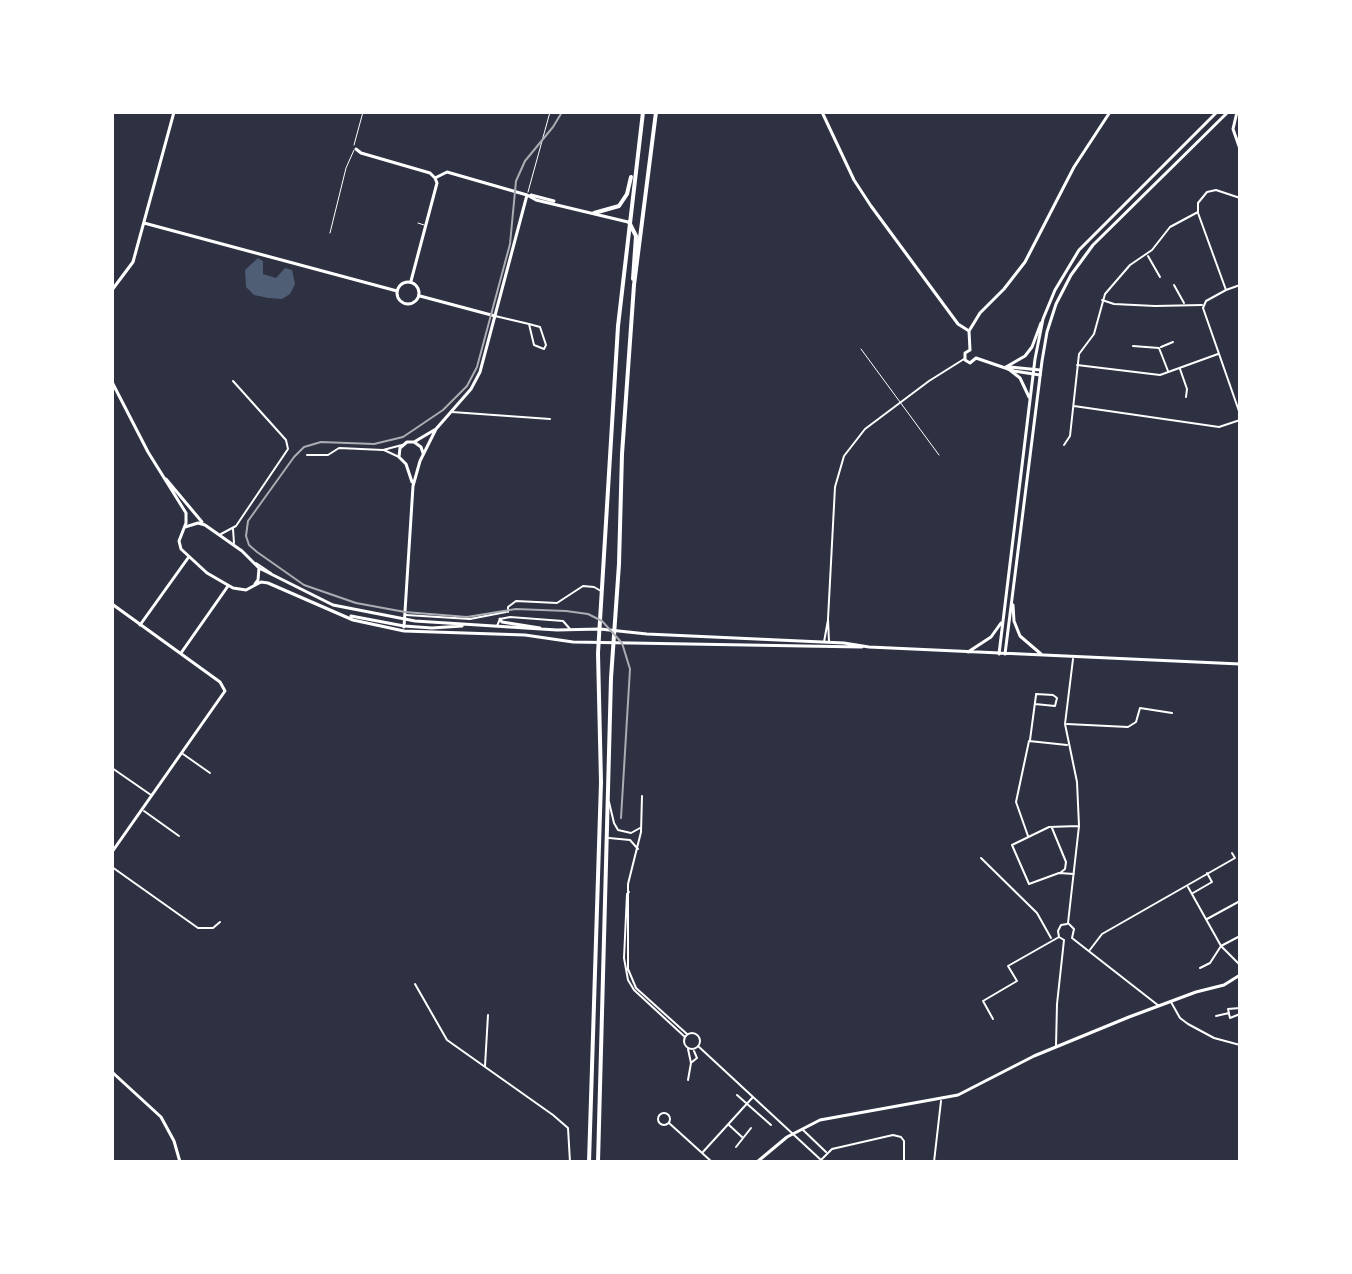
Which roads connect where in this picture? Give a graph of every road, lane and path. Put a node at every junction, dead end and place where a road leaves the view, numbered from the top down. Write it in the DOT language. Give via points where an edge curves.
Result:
graph roads {
  1 [pos="174,112"];
  2 [pos="363,112"];
  3 [pos="550,112"];
  4 [pos="643,112"];
  5 [pos="656,112"];
  6 [pos="822,112"];
  7 [pos="1110,112"];
  8 [pos="1217,112"];
  9 [pos="1228,112"];
  10 [pos="1237,112"];
  11 [pos="355,147"];
  12 [pos="1240,149"];
  13 [pos="637,151"];
  14 [pos="435,178"];
  15 [pos="527,195"];
  16 [pos="1240,198"];
  17 [pos="643,205"];
  18 [pos="1198,212"];
  19 [pos="594,213"];
  20 [pos="628,222"];
  21 [pos="144,223"];
  22 [pos="418,223"];
  23 [pos="426,225"];
  24 [pos="330,233"];
  25 [pos="1148,255"];
  26 [pos="1160,277"];
  27 [pos="411,281"];
  28 [pos="634,285"];
  29 [pos="1174,285"];
  30 [pos="1240,285"];
  31 [pos="112,290"];
  32 [pos="1226,290"];
  33 [pos="397,291"];
  34 [pos="420,296"];
  35 [pos="1102,300"];
  36 [pos="1185,304"];
  37 [pos="1203,306"];
  38 [pos="495,316"];
  39 [pos="1043,319"];
  40 [pos="529,324"];
  41 [pos="969,331"];
  42 [pos="1173,342"];
  43 [pos="1133,346"];
  44 [pos="1159,348"];
  45 [pos="861,349"];
  46 [pos="970,350"];
  47 [pos="1219,354"];
  48 [pos="976,358"];
  49 [pos="964,359"];
  50 [pos="1077,365"];
  51 [pos="1006,367"];
  52 [pos="1180,368"];
  53 [pos="1034,372"];
  54 [pos="1168,372"];
  55 [pos="1040,373"];
  56 [pos="233,381"];
  57 [pos="112,382"];
  58 [pos="1186,397"];
  59 [pos="1030,401"];
  60 [pos="900,402"];
  61 [pos="1073,406"];
  62 [pos="451,412"];
  63 [pos="1240,414"];
  64 [pos="550,419"];
  65 [pos="1240,420"];
  66 [pos="436,429"];
  67 [pos="414,442"];
  68 [pos="402,445"];
  69 [pos="1064,445"];
  70 [pos="383,450"];
  71 [pos="307,455"];
  72 [pos="939,455"];
  73 [pos="399,457"];
  74 [pos="421,459"];
  75 [pos="406,464"];
  76 [pos="163,476"];
  77 [pos="413,486"];
  78 [pos="205,525"];
  79 [pos="185,527"];
  80 [pos="233,528"];
  81 [pos="220,535"];
  82 [pos="235,546"];
  83 [pos="188,558"];
  84 [pos="256,563"];
  85 [pos="259,568"];
  86 [pos="285,583"];
  87 [pos="255,585"];
  88 [pos="228,586"];
  89 [pos="602,593"];
  90 [pos="1013,593"];
  91 [pos="112,604"];
  92 [pos="508,612"];
  93 [pos="405,617"];
  94 [pos="510,617"];
  95 [pos="500,619"];
  96 [pos="1003,620"];
  97 [pos="140,625"];
  98 [pos="469,625"];
  99 [pos="497,626"];
  100 [pos="404,628"];
  101 [pos="544,629"];
  102 [pos="600,629"];
  103 [pos="571,630"];
  104 [pos="614,630"];
  105 [pos="599,642"];
  106 [pos="613,643"];
  107 [pos="827,645"];
  108 [pos="968,652"];
  109 [pos="181,653"];
  110 [pos="999,654"];
  111 [pos="1005,654"];
  112 [pos="1044,656"];
  113 [pos="1073,658"];
  114 [pos="1240,664"];
  115 [pos="1035,704"];
  116 [pos="1172,713"];
  117 [pos="1065,724"];
  118 [pos="1029,741"];
  119 [pos="1069,745"];
  120 [pos="183,754"];
  121 [pos="112,768"];
  122 [pos="210,773"];
  123 [pos="152,796"];
  124 [pos="642,796"];
  125 [pos="609,800"];
  126 [pos="142,809"];
  127 [pos="599,820"];
  128 [pos="641,824"];
  129 [pos="1079,826"];
  130 [pos="1051,827"];
  131 [pos="179,836"];
  132 [pos="1028,836"];
  133 [pos="608,838"];
  134 [pos="638,849"];
  135 [pos="112,852"];
  136 [pos="1232,853"];
  137 [pos="981,858"];
  138 [pos="112,867"];
  139 [pos="1059,873"];
  140 [pos="1207,873"];
  141 [pos="1074,874"];
  142 [pos="1187,885"];
  143 [pos="1192,894"];
  144 [pos="1240,901"];
  145 [pos="1206,920"];
  146 [pos="220,922"];
  147 [pos="1068,923"];
  148 [pos="1240,936"];
  149 [pos="1059,937"];
  150 [pos="1072,938"];
  151 [pos="1051,939"];
  152 [pos="1064,940"];
  153 [pos="1221,946"];
  154 [pos="1089,951"];
  155 [pos="1240,965"];
  156 [pos="1200,968"];
  157 [pos="1240,975"];
  158 [pos="415,984"];
  159 [pos="1171,1002"];
  160 [pos="1159,1006"];
  161 [pos="1240,1010"];
  162 [pos="1229,1013"];
  163 [pos="488,1015"];
  164 [pos="1216,1016"];
  165 [pos="993,1019"];
  166 [pos="686,1035"];
  167 [pos="1240,1045"];
  168 [pos="698,1046"];
  169 [pos="688,1048"];
  170 [pos="1056,1048"];
  171 [pos="693,1049"];
  172 [pos="691,1063"];
  173 [pos="485,1066"];
  174 [pos="112,1072"];
  175 [pos="688,1080"];
  176 [pos="737,1095"];
  177 [pos="754,1096"];
  178 [pos="941,1099"];
  179 [pos="747,1104"];
  180 [pos="669,1123"];
  181 [pos="728,1124"];
  182 [pos="771,1125"];
  183 [pos="751,1128"];
  184 [pos="802,1128"];
  185 [pos="792,1134"];
  186 [pos="743,1138"];
  187 [pos="736,1147"];
  188 [pos="702,1153"];
  189 [pos="827,1153"];
  190 [pos="820,1161"];
  191 [pos="180,1162"];
  192 [pos="570,1162"];
  193 [pos="589,1162"];
  194 [pos="598,1162"];
  195 [pos="711,1162"];
  196 [pos="757,1162"];
  197 [pos="904,1162"];
  198 [pos="934,1162"];
  1 -- 21 [label="main road"];
  2 -- 11 [label="lane"];
  3 -- 15 [label="lane"];
  4 -- 13 [label="main road"];
  5 -- 17 [label="main road"];
  6 -- 41 [label="main road" via="871,206 958,324"];
  7 -- 41 [label="main road" via="1074,167 1025,262"];
  8 -- 39 [label="main road" via="1079,250"];
  9 -- 55 [label="main road" via="1085,254 1056,304"];
  10 -- 12 [label="main road" via="1233,129"];
  11 -- 14 [label="main road"];
  11 -- 24 [label="lane"];
  13 -- 19 [label="main road" via="622,202"];
  13 -- 20 [label="main road"];
  14 -- 15 [label="main road" via="447,172"];
  14 -- 23 [label="main road"];
  15 -- 19 [label="main road"];
  15 -- 38 [label="main road"];
  16 -- 18 [label="street" via="1211,191 1198,203"];
  17 -- 20 [label="main road"];
  17 -- 28 [label="main road"];
  18 -- 25 [label="street" via="1170,227"];
  18 -- 32 [label="street"];
  19 -- 20 [label="main road"];
  20 -- 28 [label="main road" via="636,236"];
  20 -- 89 [label="main road"];
  21 -- 31 [label="main road" via="133,262"];
  21 -- 33 [label="main road"];
  22 -- 23 [label="lane"];
  23 -- 27 [label="main road"];
  25 -- 26 [label="street"];
  25 -- 35 [label="street" via="1130,265"];
  27 -- 33 [label="main road"];
  27 -- 34 [label="main road"];
  28 -- 104 [label="main road"];
  29 -- 36 [label="street"];
  30 -- 32 [label="street"];
  32 -- 37 [label="street"];
  33 -- 34 [label="main road" via="406,304"];
  34 -- 38 [label="main road"];
  35 -- 36 [label="street"];
  35 -- 50 [label="street" via="1094,334"];
  36 -- 37 [label="street"];
  37 -- 47 [label="street"];
  38 -- 40 [label="street"];
  38 -- 62 [label="main road" via="481,369"];
  39 -- 51 [label="main road" via="1032,347"];
  39 -- 53 [label="main road"];
  40 -- 40 [label="street" via="534,345 544,349 543,330"];
  41 -- 46 [label="main road"];
  42 -- 44 [label="street"];
  43 -- 44 [label="street"];
  44 -- 54 [label="street"];
  45 -- 60 [label="lane"];
  46 -- 48 [label="main road"];
  46 -- 49 [label="main road"];
  47 -- 52 [label="street"];
  47 -- 63 [label="street"];
  48 -- 49 [label="main road" via="970,363"];
  48 -- 51 [label="main road"];
  49 -- 60 [label="street"];
  50 -- 54 [label="street"];
  50 -- 61 [label="street"];
  51 -- 53 [label="main road"];
  51 -- 59 [label="main road" via="1023,382"];
  52 -- 54 [label="street"];
  52 -- 58 [label="street"];
  53 -- 55 [label="main road"];
  53 -- 59 [label="main road"];
  55 -- 90 [label="main road"];
  56 -- 80 [label="street" via="286,440 288,449"];
  57 -- 76 [label="main road"];
  59 -- 96 [label="main road"];
  60 -- 72 [label="lane"];
  60 -- 107 [label="street" via="858,435 838,472"];
  61 -- 65 [label="street" via="1219,427"];
  61 -- 69 [label="street"];
  62 -- 64 [label="street"];
  62 -- 66 [label="main road"];
  66 -- 67 [label="main road"];
  66 -- 74 [label="main road"];
  67 -- 68 [label="main road"];
  67 -- 74 [label="main road" via="421,447"];
  68 -- 70 [label="street"];
  68 -- 73 [label="main road"];
  70 -- 71 [label="street" via="339,448 328,455"];
  70 -- 73 [label="street"];
  73 -- 75 [label="main road"];
  74 -- 75 [label="main road"];
  74 -- 77 [label="main road"];
  75 -- 77 [label="main road"];
  76 -- 78 [label="main road"];
  76 -- 79 [label="main road" via="186,513"];
  77 -- 93 [label="main road"];
  78 -- 79 [label="main road"];
  78 -- 81 [label="main road"];
  79 -- 83 [label="main road" via="179,544"];
  80 -- 81 [label="street"];
  80 -- 82 [label="street"];
  81 -- 82 [label="main road"];
  82 -- 84 [label="main road"];
  83 -- 88 [label="main road"];
  83 -- 97 [label="main road"];
  84 -- 85 [label="main road"];
  84 -- 86 [label="street"];
  85 -- 86 [label="main road"];
  85 -- 87 [label="main road"];
  86 -- 93 [label="main road" via="333,605"];
  87 -- 88 [label="main road" via="238,590"];
  87 -- 100 [label="main road" via="271,584 368,624"];
  88 -- 109 [label="main road"];
  89 -- 92 [label="street" via="583,586 557,603 516,601"];
  89 -- 102 [label="main road"];
  90 -- 111 [label="main road"];
  90 -- 112 [label="main road" via="1015,627 1024,642"];
  91 -- 97 [label="main road"];
  92 -- 93 [label="street" via="470,619"];
  92 -- 94 [label="street"];
  93 -- 98 [label="main road"];
  93 -- 100 [label="main road"];
  94 -- 95 [label="street"];
  94 -- 103 [label="street" via="563,621"];
  95 -- 99 [label="street"];
  95 -- 101 [label="main road"];
  96 -- 108 [label="main road" via="991,637"];
  96 -- 110 [label="main road"];
  97 -- 109 [label="main road"];
  98 -- 99 [label="main road"];
  98 -- 100 [label="main road"];
  99 -- 101 [label="main road"];
  100 -- 105 [label="main road"];
  101 -- 103 [label="main road"];
  102 -- 103 [label="main road"];
  102 -- 104 [label="main road"];
  102 -- 105 [label="main road"];
  104 -- 106 [label="main road"];
  104 -- 107 [label="main road"];
  105 -- 106 [label="main road"];
  105 -- 127 [label="main road"];
  106 -- 107 [label="main road"];
  106 -- 125 [label="main road"];
  107 -- 108 [label="main road"];
  108 -- 110 [label="main road"];
  109 -- 120 [label="main road" via="225,691"];
  110 -- 111 [label="main road"];
  111 -- 112 [label="main road"];
  112 -- 113 [label="main road"];
  113 -- 114 [label="main road"];
  113 -- 117 [label="street"];
  115 -- 115 [label="street" via="1038,693 1057,698 1055,706"];
  115 -- 118 [label="street"];
  116 -- 117 [label="street" via="1140,708 1136,722 1128,727"];
  117 -- 119 [label="street"];
  118 -- 119 [label="street"];
  118 -- 132 [label="street" via="1016,802"];
  119 -- 129 [label="street"];
  120 -- 122 [label="street"];
  120 -- 123 [label="main road"];
  121 -- 123 [label="street"];
  123 -- 126 [label="main road"];
  124 -- 128 [label="street"];
  125 -- 128 [label="street" via="618,830 633,833"];
  125 -- 133 [label="main road"];
  126 -- 131 [label="street"];
  126 -- 135 [label="main road"];
  127 -- 133 [label="main road"];
  127 -- 193 [label="main road"];
  128 -- 134 [label="street"];
  129 -- 130 [label="street"];
  129 -- 141 [label="street"];
  130 -- 132 [label="street"];
  130 -- 139 [label="street" via="1066,862"];
  132 -- 139 [label="street" via="1012,845 1026,881 1033,884"];
  133 -- 134 [label="street" via="631,840"];
  133 -- 194 [label="main road"];
  134 -- 166 [label="street" via="629,889 628,969 632,982"];
  136 -- 140 [label="street" via="1235,858"];
  137 -- 151 [label="street" via="1037,913"];
  138 -- 146 [label="street" via="198,928"];
  139 -- 141 [label="street"];
  140 -- 142 [label="street"];
  140 -- 143 [label="street" via="1212,882"];
  141 -- 147 [label="street"];
  142 -- 143 [label="street"];
  142 -- 154 [label="street" via="1102,934"];
  143 -- 145 [label="street"];
  144 -- 145 [label="street"];
  145 -- 153 [label="street"];
  147 -- 149 [label="street" via="1059,927"];
  147 -- 150 [label="street" via="1074,929"];
  148 -- 153 [label="street"];
  149 -- 151 [label="street"];
  149 -- 152 [label="street"];
  150 -- 152 [label="street"];
  150 -- 154 [label="street"];
  151 -- 165 [label="street" via="1008,966 1017,981 983,1001"];
  152 -- 170 [label="street"];
  153 -- 155 [label="street"];
  153 -- 156 [label="street"];
  154 -- 160 [label="street"];
  157 -- 159 [label="main road"];
  158 -- 173 [label="street" via="441,1034"];
  159 -- 160 [label="main road"];
  159 -- 167 [label="street" via="1188,1024"];
  160 -- 170 [label="main road"];
  161 -- 162 [label="street" via="1230,1018"];
  161 -- 162 [label="street" via="1239,1006"];
  162 -- 164 [label="street"];
  163 -- 173 [label="street"];
  166 -- 168 [label="street" via="698,1035"];
  166 -- 169 [label="street"];
  168 -- 171 [label="street"];
  168 -- 177 [label="street"];
  169 -- 171 [label="street"];
  169 -- 172 [label="street"];
  170 -- 178 [label="main road"];
  171 -- 172 [label="street" via="697,1058"];
  172 -- 175 [label="street"];
  173 -- 192 [label="street" via="568,1128"];
  174 -- 191 [label="main road" via="161,1117"];
  176 -- 179 [label="street"];
  177 -- 179 [label="street"];
  177 -- 185 [label="street"];
  178 -- 184 [label="main road" via="820,1120"];
  178 -- 198 [label="street"];
  179 -- 181 [label="street"];
  179 -- 182 [label="street"];
  180 -- 188 [label="street"];
  181 -- 186 [label="street"];
  181 -- 188 [label="street"];
  183 -- 186 [label="street"];
  184 -- 185 [label="main road"];
  184 -- 189 [label="street"];
  185 -- 190 [label="street"];
  185 -- 196 [label="main road"];
  186 -- 187 [label="street"];
  188 -- 195 [label="street"];
  189 -- 190 [label="street"];
  189 -- 197 [label="street" via="897,1135 905,1144"];
}
